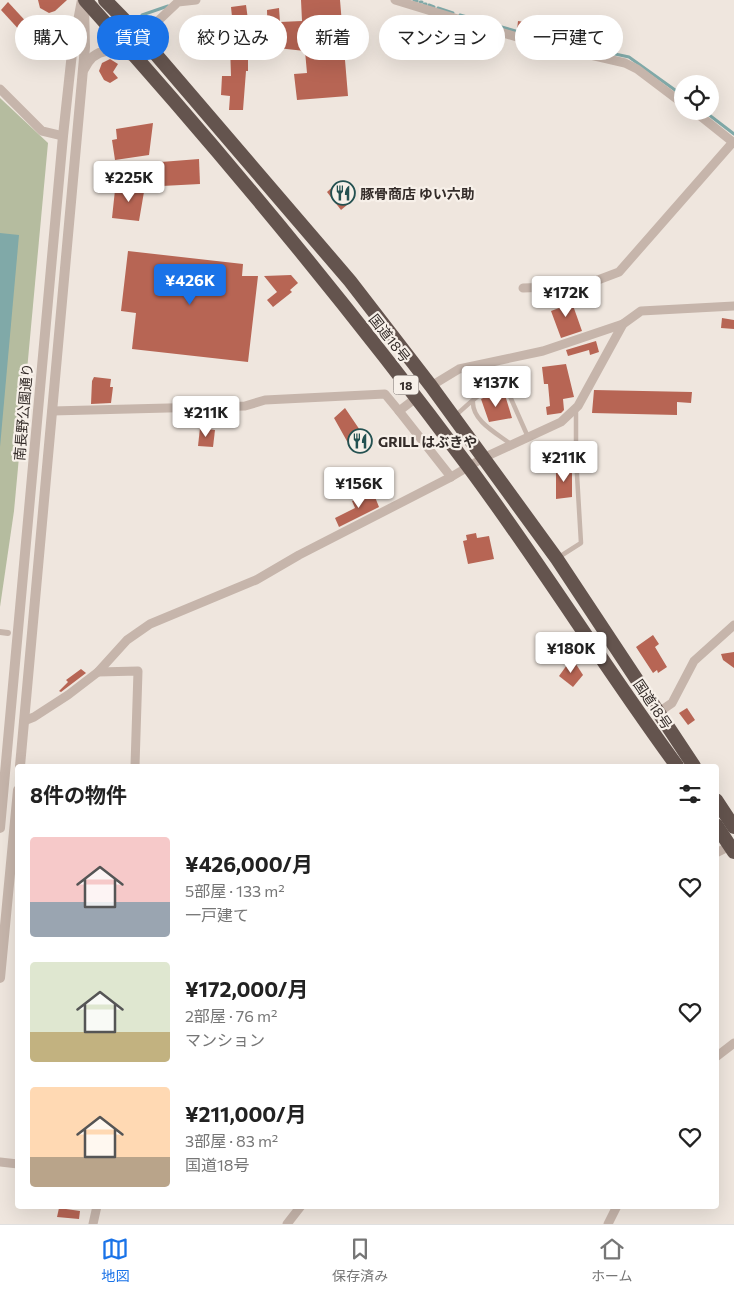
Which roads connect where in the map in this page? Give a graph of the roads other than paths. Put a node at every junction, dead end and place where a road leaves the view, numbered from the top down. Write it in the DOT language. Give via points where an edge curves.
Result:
graph roads {
  1 [pos="83,0"];
  2 [pos="105,0"];
  3 [pos="196,0"];
  4 [pos="395,0"];
  5 [pos="178,1"];
  6 [pos="97,15"];
  7 [pos="120,15"];
  8 [pos="164,15"];
  9 [pos="97,54"];
  10 [pos="138,60"];
  11 [pos="161,60"];
  12 [pos="82,72"];
  13 [pos="0,89"];
  14 [pos="674,97"];
  15 [pos="705,120"];
  16 [pos="63,136"];
  17 [pos="733,142"];
  18 [pos="524,288"];
  19 [pos="734,306"];
  20 [pos="623,324"];
  21 [pos="431,386"];
  22 [pos="416,398"];
  23 [pos="473,402"];
  24 [pos="576,408"];
  25 [pos="52,411"];
  26 [pos="399,411"];
  27 [pos="454,417"];
  28 [pos="528,437"];
  29 [pos="512,445"];
  30 [pos="483,458"];
  31 [pos="469,467"];
  32 [pos="451,477"];
  33 [pos="557,559"];
  34 [pos="734,625"];
  35 [pos="0,632"];
  36 [pos="8,633"];
  37 [pos="98,672"];
  38 [pos="659,712"];
  39 [pos="24,721"];
  40 [pos="20,764"];
  41 [pos="134,764"];
  42 [pos="676,764"];
  43 [pos="693,764"];
  44 [pos="719,804"];
  45 [pos="734,827"];
  46 [pos="0,828"];
  47 [pos="719,830"];
  48 [pos="15,842"];
  49 [pos="732,849"];
  50 [pos="719,852"];
  51 [pos="14,860"];
  52 [pos="0,978"];
  53 [pos="734,1042"];
  54 [pos="719,1054"];
  55 [pos="0,1162"];
  56 [pos="15,1164"];
  57 [pos="96,1209"];
  58 [pos="299,1209"];
  59 [pos="616,1209"];
  60 [pos="93,1224"];
  61 [pos="287,1224"];
  62 [pos="608,1224"];
  1 -- 6 [label="highway, 国道18号 / 18"];
  1 -- 12 [label="street, 南長野公園通り" via="85,47"];
  1 -- 16 [label="street, 南長野公園通り" via="72,53"];
  2 -- 7 [label="highway, 国道18号 / 18"];
  3 -- 5 [label="street"];
  4 -- 14 [label="street" via="530,41 624,63"];
  5 -- 8 [label="street"];
  9 -- 12 [label="street"];
  10 -- 22 [label="highway, 国道18号 / 18" via="292,238"];
  11 -- 21 [label="highway, 国道18号 / 18" via="350,281"];
  12 -- 25 [label="street, 南長野公園通り"];
  13 -- 16 [label="street" via="42,131"];
  15 -- 17 [label="street"];
  16 -- 46 [label="street, 南長野公園通り"];
  17 -- 18 [label="street" via="618,272 582,286"];
  19 -- 20 [label="street" via="641,311"];
  20 -- 21 [label="street" via="544,351 459,369"];
  20 -- 24 [label="street"];
  21 -- 27 [label="highway, 国道18号 / 18"];
  22 -- 26 [label="street"];
  22 -- 31 [label="highway, 国道18号 / 18"];
  23 -- 27 [label="lane"];
  23 -- 28 [label="lane" via="496,386 503,388 508,392"];
  23 -- 29 [label="lane" via="479,419"];
  24 -- 28 [label="street" via="561,422"];
  24 -- 33 [label="lane" via="581,544"];
  25 -- 26 [label="street" via="245,406 265,400 385,394"];
  25 -- 39 [label="street, 南長野公園通り"];
  26 -- 32 [label="street"];
  27 -- 30 [label="highway, 国道18号 / 18"];
  28 -- 29 [label="street"];
  29 -- 30 [label="street"];
  30 -- 31 [label="street"];
  30 -- 33 [label="highway, 国道18号 / 18"];
  31 -- 32 [label="street"];
  31 -- 42 [label="highway, 国道18号 / 18"];
  32 -- 37 [label="street" via="256,580 150,624 126,640"];
  33 -- 38 [label="highway, 国道18号 / 18"];
  34 -- 38 [label="street" via="694,661 672,703"];
  35 -- 36 [label="street"];
  37 -- 39 [label="street"];
  37 -- 41 [label="street" via="138,671"];
  38 -- 43 [label="highway, 国道18号 / 18"];
  39 -- 40 [label="street, 南長野公園通り"];
  44 -- 45 [label="highway"];
  47 -- 49 [label="highway"];
  48 -- 51 [label="street"];
  49 -- 50 [label="street"];
  51 -- 52 [label="street"];
  53 -- 54 [label="street"];
  55 -- 56 [label="street"];
  57 -- 60 [label="street"];
  58 -- 61 [label="street"];
  59 -- 62 [label="street"];
}
